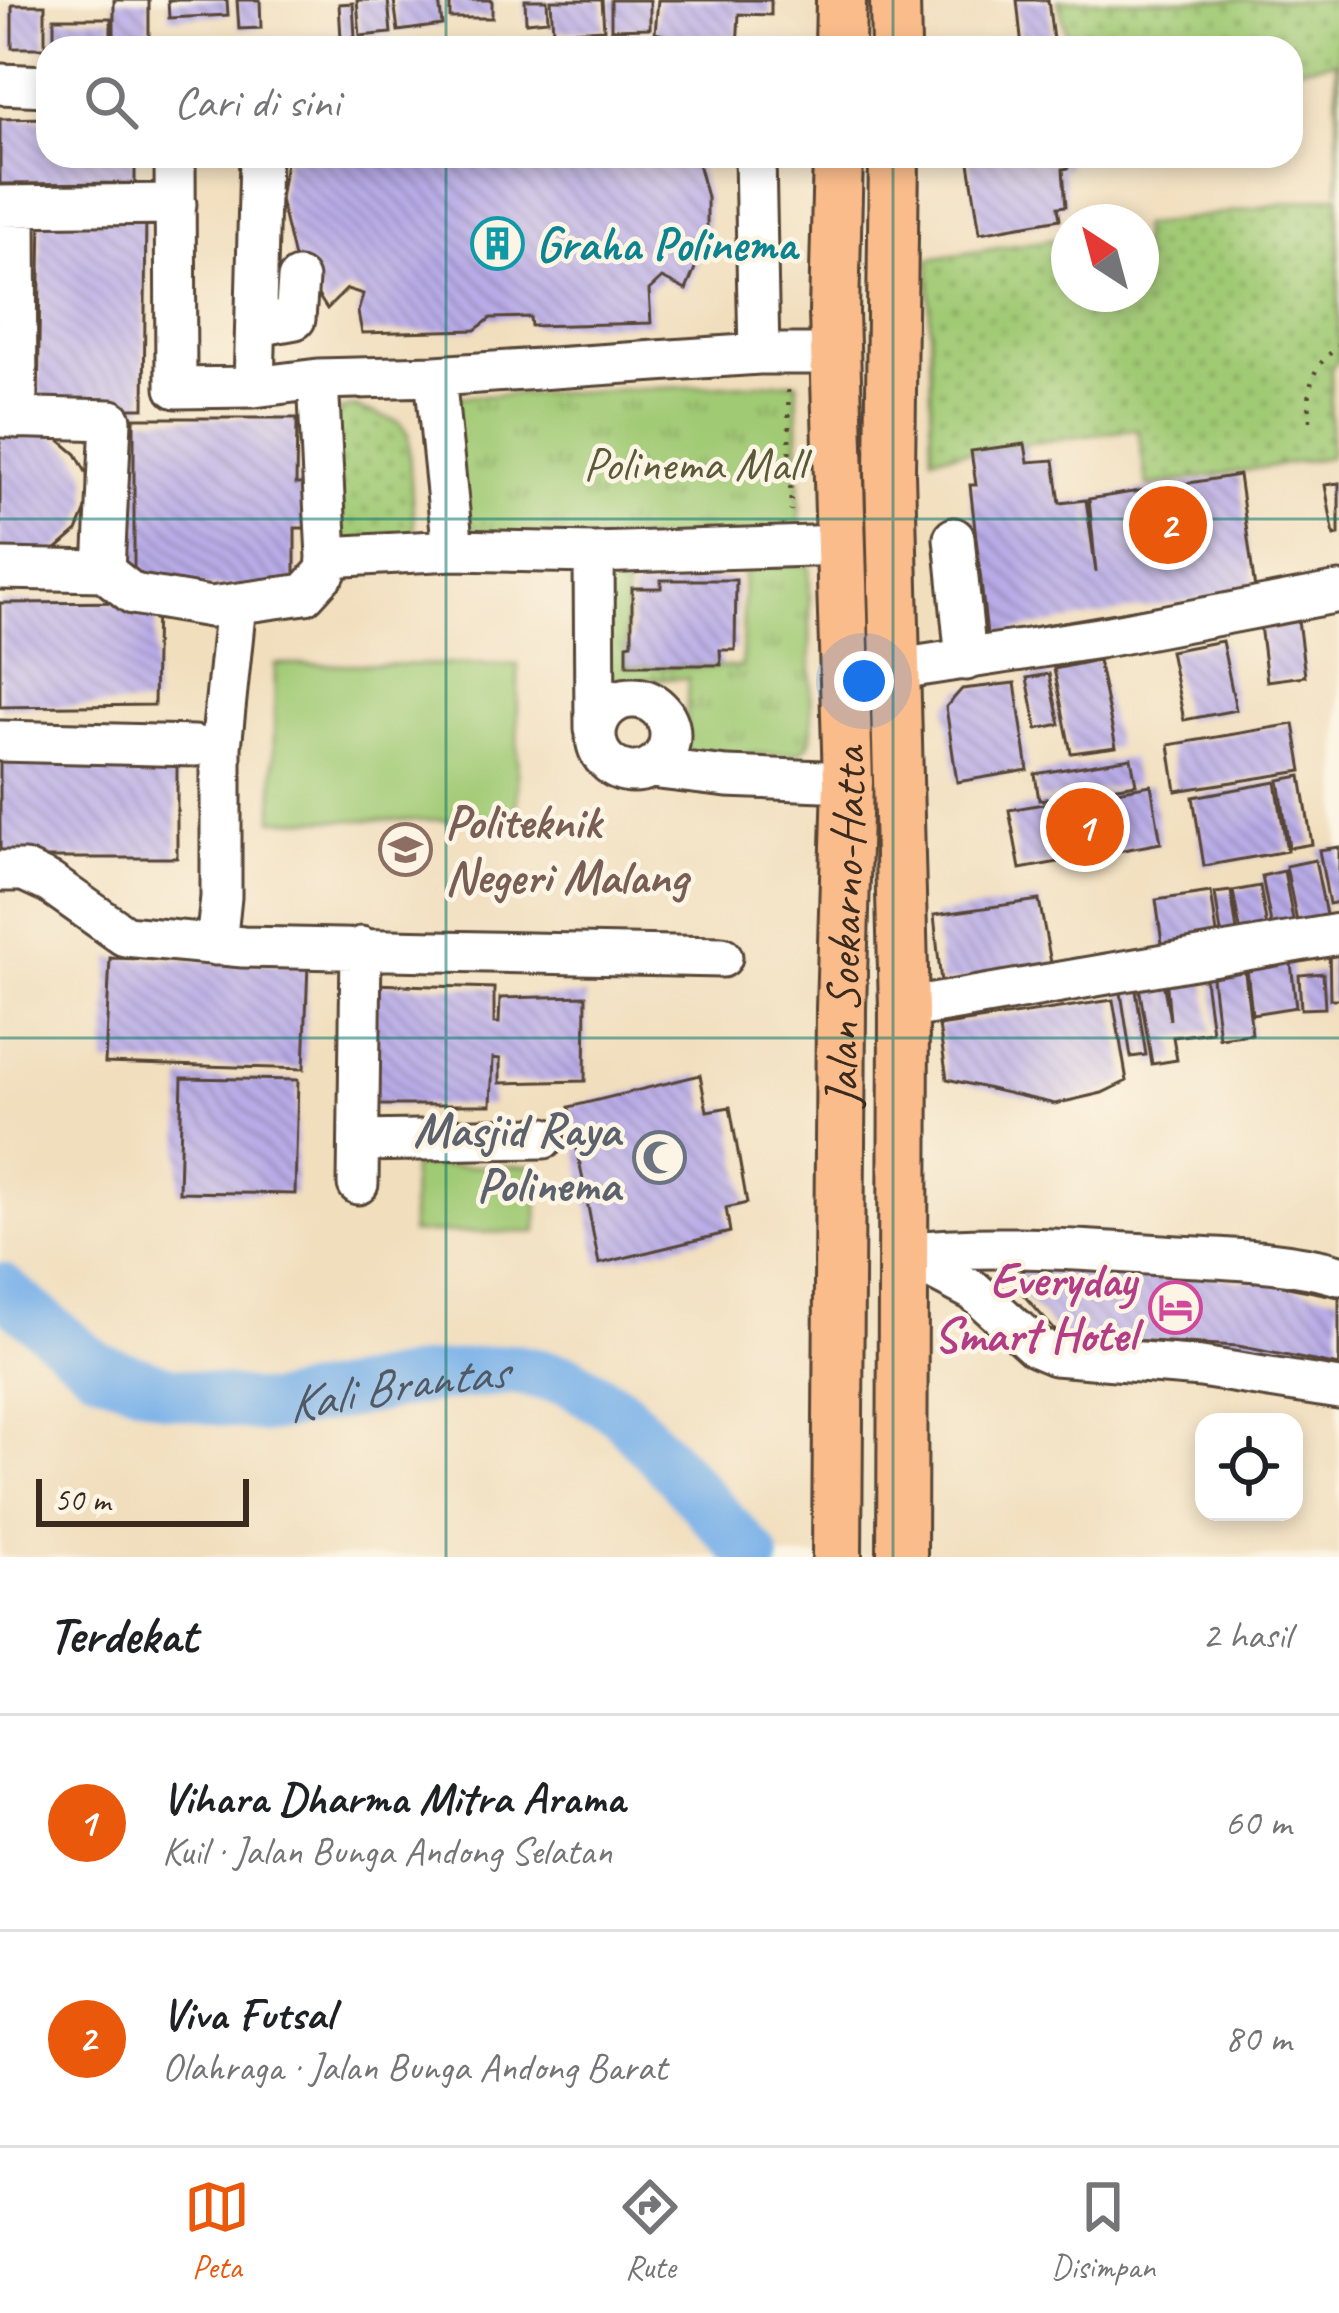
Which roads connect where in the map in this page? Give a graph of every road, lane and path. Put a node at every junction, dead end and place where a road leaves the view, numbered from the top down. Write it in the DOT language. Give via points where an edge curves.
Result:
graph roads {
  1 [pos="841,0"];
  2 [pos="895,0"];
  3 [pos="841,36"];
  4 [pos="896,36"];
  5 [pos="0,84"];
  6 [pos="36,86"];
  7 [pos="175,168"];
  8 [pos="260,168"];
  9 [pos="759,168"];
  10 [pos="836,168"];
  11 [pos="894,168"];
  12 [pos="176,204"];
  13 [pos="8,206"];
  14 [pos="298,279"];
  15 [pos="892,299"];
  16 [pos="256,326"];
  17 [pos="810,332"];
  18 [pos="1339,346"];
  19 [pos="435,376"];
  20 [pos="318,379"];
  21 [pos="254,387"];
  22 [pos="8,417"];
  23 [pos="1310,421"];
  24 [pos="954,538"];
  25 [pos="791,545"];
  26 [pos="842,545"];
  27 [pos="453,550"];
  28 [pos="594,553"];
  29 [pos="327,557"];
  30 [pos="0,569"];
  31 [pos="104,571"];
  32 [pos="1339,592"];
  33 [pos="223,606"];
  34 [pos="966,660"];
  35 [pos="893,670"];
  36 [pos="595,729"];
  37 [pos="0,741"];
  38 [pos="195,746"];
  39 [pos="650,768"];
  40 [pos="848,782"];
  41 [pos="0,871"];
  42 [pos="1339,934"];
  43 [pos="203,944"];
  44 [pos="361,947"];
  45 [pos="722,957"];
  46 [pos="904,1009"];
  47 [pos="544,1138"];
  48 [pos="359,1141"];
  49 [pos="358,1184"];
  50 [pos="901,1268"];
  51 [pos="1339,1275"];
  52 [pos="1339,1389"];
  53 [pos="837,1557"];
  54 [pos="902,1557"];
  1 -- 3 [label="main road"];
  2 -- 4 [label="main road"];
  5 -- 6 [label="street"];
  7 -- 12 [label="street"];
  8 -- 16 [label="street"];
  9 -- 17 [label="street"];
  10 -- 17 [label="main road, Jalan Soekarno-Hatta"];
  11 -- 15 [label="main road, Jalan Soekarno-Hatta"];
  12 -- 13 [label="street"];
  12 -- 21 [label="street" via="176,388"];
  13 -- 22 [label="street"];
  14 -- 16 [label="street" via="295,319"];
  15 -- 17 [label="main road"];
  15 -- 35 [label="main road, Jalan Soekarno-Hatta"];
  16 -- 21 [label="street"];
  17 -- 19 [label="street"];
  17 -- 25 [label="path"];
  17 -- 26 [label="main road, Jalan Soekarno-Hatta"];
  18 -- 23 [label="path" via="1321,360 1308,388"];
  19 -- 20 [label="street"];
  19 -- 27 [label="street"];
  20 -- 21 [label="street"];
  20 -- 29 [label="street"];
  22 -- 31 [label="street" via="111,420"];
  24 -- 34 [label="street"];
  25 -- 26 [label="street"];
  25 -- 28 [label="street"];
  26 -- 40 [label="main road, Jalan Soekarno-Hatta"];
  27 -- 28 [label="street"];
  27 -- 29 [label="street"];
  28 -- 36 [label="street"];
  29 -- 33 [label="street" via="326,572 304,595"];
  30 -- 31 [label="street"];
  31 -- 33 [label="street" via="133,594"];
  32 -- 34 [label="street"];
  33 -- 38 [label="street"];
  33 -- 43 [label="street" via="220,897"];
  34 -- 35 [label="street"];
  35 -- 46 [label="main road, Jalan Soekarno-Hatta"];
  36 -- 39 [label="street" via="599,752 616,769"];
  36 -- 39 [label="street" via="616,701 653,703 670,737"];
  37 -- 38 [label="street"];
  38 -- 43 [label="street" via="195,896"];
  39 -- 40 [label="street"];
  40 -- 53 [label="main road, Jalan Soekarno-Hatta"];
  41 -- 43 [label="street" via="50,883 125,936"];
  42 -- 46 [label="street"];
  43 -- 44 [label="street"];
  44 -- 45 [label="street"];
  44 -- 48 [label="street"];
  46 -- 50 [label="main road, Jalan Soekarno-Hatta"];
  47 -- 48 [label="street"];
  48 -- 49 [label="street"];
  50 -- 51 [label="street" via="967,1246 1294,1263"];
  50 -- 52 [label="street" via="974,1292 1055,1355"];
  50 -- 54 [label="main road, Jalan Soekarno-Hatta"];
}
